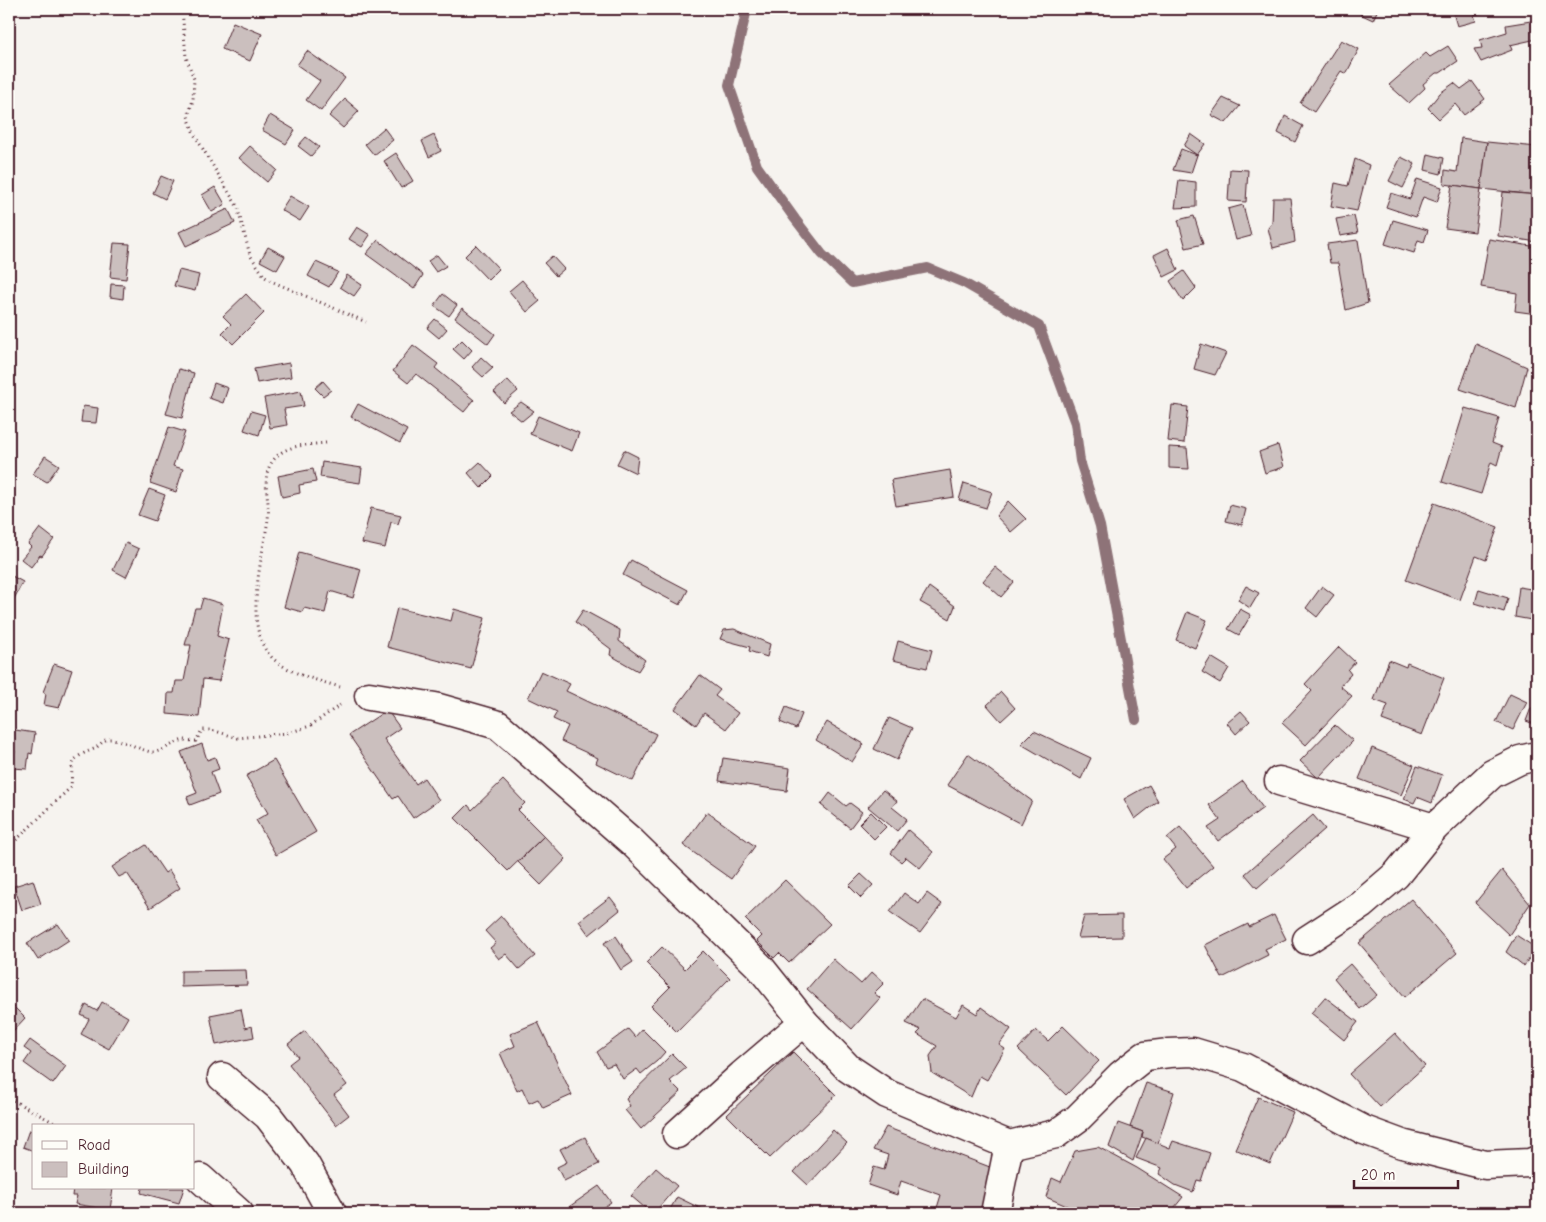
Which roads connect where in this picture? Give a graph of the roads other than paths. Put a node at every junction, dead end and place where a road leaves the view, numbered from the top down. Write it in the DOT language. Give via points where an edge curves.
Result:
graph roads {
  1 [pos="368,696"];
  2 [pos="1537,756"];
  3 [pos="1279,781"];
  4 [pos="1434,828"];
  5 [pos="1307,940"];
  6 [pos="804,1022"];
  7 [pos="222,1077"];
  8 [pos="677,1134"];
  9 [pos="1009,1145"];
  10 [pos="1537,1160"];
  11 [pos="200,1178"];
  12 [pos="239,1213"];
  13 [pos="332,1213"];
  14 [pos="995,1213"];
  1 -- 6 [label="street" via="435,707 498,725 632,842 760,967"];
  2 -- 4 [label="street" via="1520,760 1492,774"];
  3 -- 4 [label="street"];
  4 -- 5 [label="street" via="1396,876 1361,905"];
  6 -- 8 [label="street"];
  6 -- 9 [label="street" via="848,1068 887,1094"];
  7 -- 13 [label="street" via="268,1116 305,1164"];
  9 -- 10 [label="street" via="1056,1134 1145,1056 1193,1052 1243,1066 1364,1130 1402,1144 1485,1165"];
  9 -- 14 [label="street"];
  11 -- 12 [label="street"];
}
